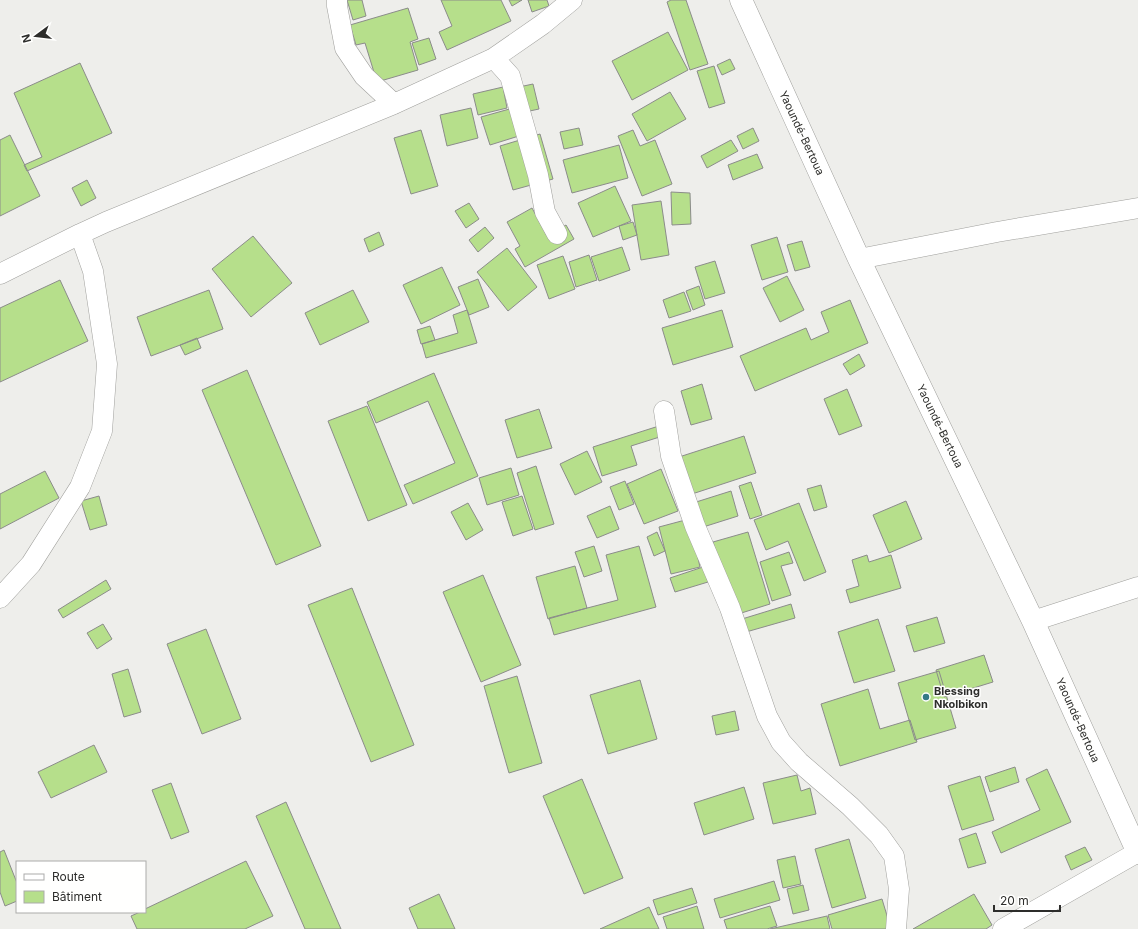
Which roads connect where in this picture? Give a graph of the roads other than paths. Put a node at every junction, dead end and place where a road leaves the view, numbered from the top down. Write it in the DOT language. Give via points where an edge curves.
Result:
graph roads {
  1 [pos="337,0"];
  2 [pos="572,0"];
  3 [pos="741,0"];
  4 [pos="494,58"];
  5 [pos="394,104"];
  6 [pos="1138,208"];
  7 [pos="80,234"];
  8 [pos="557,234"];
  9 [pos="859,259"];
  10 [pos="0,274"];
  11 [pos="664,411"];
  12 [pos="1138,587"];
  13 [pos="0,598"];
  14 [pos="1033,621"];
  15 [pos="1138,853"];
  16 [pos="896,929"];
  17 [pos="1003,929"];
  1 -- 5 [label="street" via="346,48 364,76"];
  2 -- 4 [label="street"];
  3 -- 9 [label="highway, Yaoundé-Bertoua"];
  4 -- 5 [label="street"];
  4 -- 8 [label="street" via="510,76 546,212"];
  5 -- 7 [label="street"];
  6 -- 9 [label="street"];
  7 -- 10 [label="street"];
  7 -- 13 [label="street" via="93,271 107,364 102,431 80,487 31,564"];
  9 -- 14 [label="highway, Yaoundé-Bertoua"];
  11 -- 16 [label="street" via="671,456 695,526 730,608 767,716 781,742 879,835 894,856 899,889"];
  12 -- 14 [label="street"];
  14 -- 15 [label="highway, Yaoundé-Bertoua"];
  15 -- 17 [label="street"];
}
